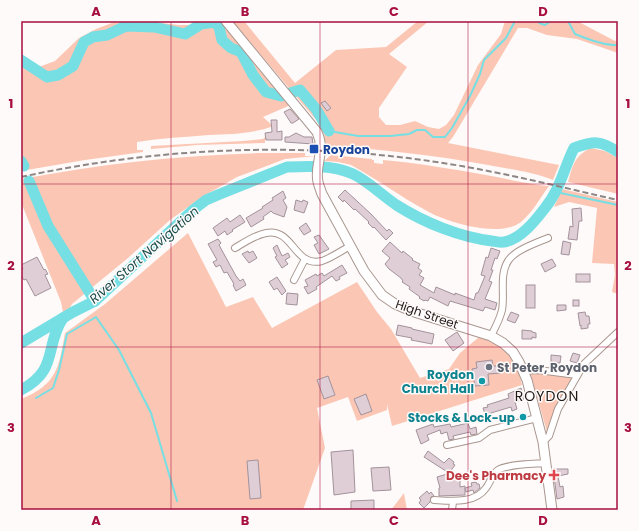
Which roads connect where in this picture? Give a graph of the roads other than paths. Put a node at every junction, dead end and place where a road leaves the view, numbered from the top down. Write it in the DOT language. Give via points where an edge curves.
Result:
graph roads {
  1 [pos="226,21"];
  2 [pos="548,238"];
  3 [pos="350,246"];
  4 [pos="236,248"];
  5 [pos="305,259"];
  6 [pos="294,280"];
  7 [pos="618,332"];
  8 [pos="491,336"];
  9 [pos="523,371"];
  10 [pos="577,375"];
  11 [pos="537,418"];
  12 [pos="543,442"];
  13 [pos="447,445"];
  14 [pos="546,463"];
  15 [pos="434,500"];
  16 [pos="452,502"];
  17 [pos="452,510"];
  18 [pos="552,510"];
  1 -- 3 [label="main road, High Street" via="317,132 321,143 318,182"];
  2 -- 8 [label="street" via="515,254 508,261 503,277 502,312"];
  3 -- 5 [label="street" via="322,260"];
  3 -- 8 [label="main road, High Street" via="370,280 382,295 395,304"];
  4 -- 5 [label="street" via="257,235 276,233 282,235"];
  5 -- 6 [label="street"];
  7 -- 10 [label="street" via="584,364"];
  8 -- 9 [label="main road, High Street" via="513,352"];
  9 -- 10 [label="street" via="538,370"];
  9 -- 11 [label="main road, High Street"];
  10 -- 12 [label="street" via="558,409 550,436"];
  11 -- 12 [label="main road, High Street"];
  11 -- 13 [label="street" via="490,430 479,438"];
  12 -- 14 [label="main road, High Street"];
  14 -- 16 [label="street" via="524,464 498,470 483,492 467,500"];
  14 -- 18 [label="main road, High Street"];
  15 -- 16 [label="street"];
  16 -- 17 [label="street"];
}
